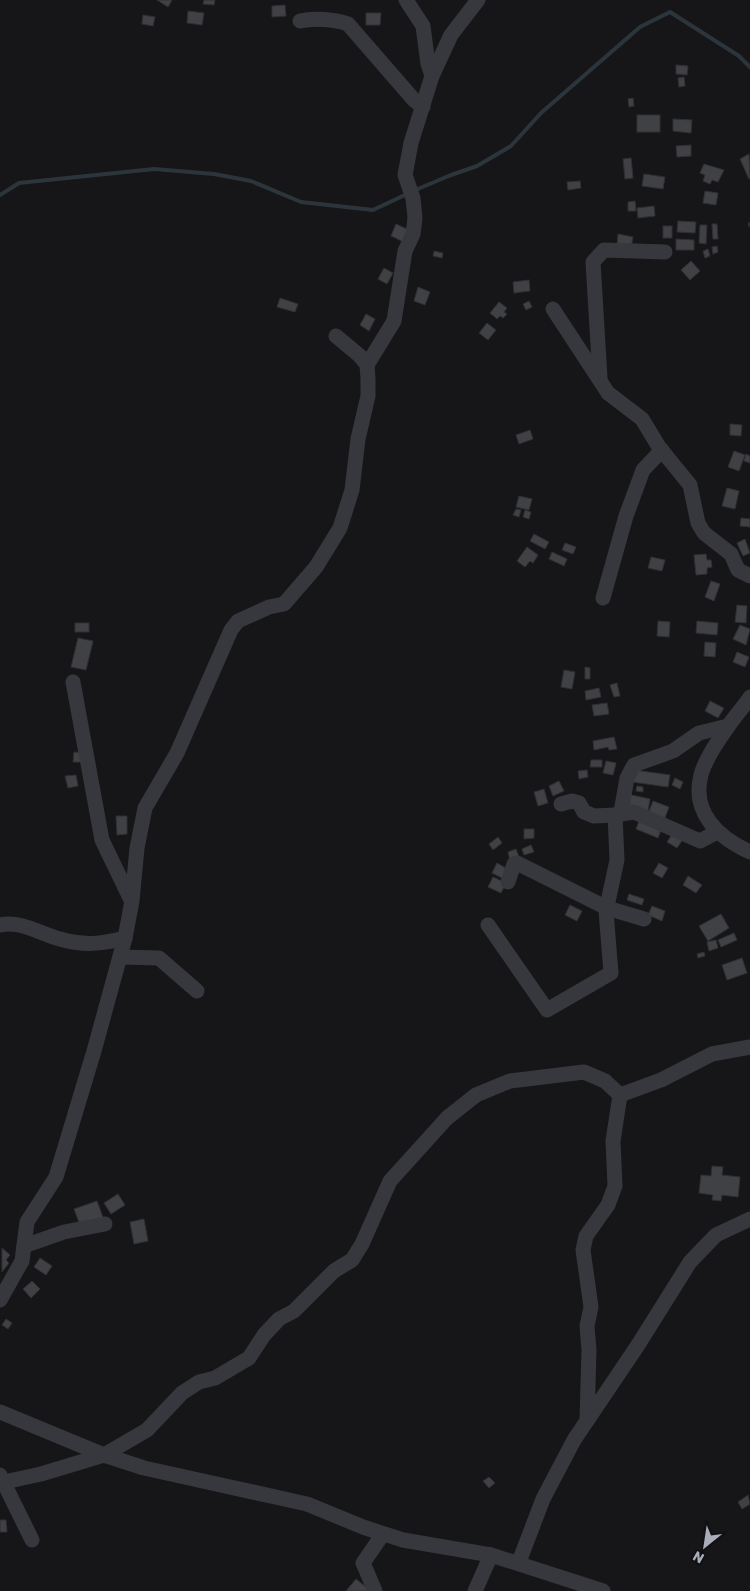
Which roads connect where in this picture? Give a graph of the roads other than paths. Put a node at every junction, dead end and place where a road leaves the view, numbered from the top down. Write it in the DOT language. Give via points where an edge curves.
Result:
graph roads {
  1 [pos="406,0"];
  2 [pos="478,0"];
  3 [pos="300,21"];
  4 [pos="432,76"];
  5 [pos="423,107"];
  6 [pos="665,252"];
  7 [pos="553,309"];
  8 [pos="336,336"];
  9 [pos="367,365"];
  10 [pos="600,379"];
  11 [pos="662,450"];
  12 [pos="750,576"];
  13 [pos="603,598"];
  14 [pos="73,682"];
  15 [pos="750,697"];
  16 [pos="728,726"];
  17 [pos="561,804"];
  18 [pos="618,814"];
  19 [pos="717,832"];
  20 [pos="750,852"];
  21 [pos="508,882"];
  22 [pos="132,901"];
  23 [pos="607,908"];
  24 [pos="644,919"];
  25 [pos="0,925"];
  26 [pos="488,925"];
  27 [pos="125,938"];
  28 [pos="120,956"];
  29 [pos="197,991"];
  30 [pos="750,1047"];
  31 [pos="620,1095"];
  32 [pos="750,1219"];
  33 [pos="105,1224"];
  34 [pos="24,1246"];
  35 [pos="0,1300"];
  36 [pos="0,1412"];
  37 [pos="587,1420"];
  38 [pos="104,1455"];
  39 [pos="1,1480"];
  40 [pos="383,1534"];
  41 [pos="32,1540"];
  42 [pos="491,1555"];
  43 [pos="518,1562"];
  44 [pos="375,1591"];
  45 [pos="475,1591"];
  46 [pos="603,1591"];
  1 -- 4 [label="street" via="423,26"];
  2 -- 4 [label="street" via="451,36"];
  3 -- 5 [label="street" via="348,24"];
  4 -- 5 [label="street"];
  5 -- 9 [label="street" via="407,156 405,175 415,218 413,234 404,251 394,322"];
  6 -- 10 [label="street" via="604,250 593,262"];
  7 -- 10 [label="street"];
  8 -- 9 [label="street"];
  9 -- 22 [label="street" via="368,396 358,439 352,490 340,528 316,567 284,604 238,621 231,630 177,753 145,808"];
  10 -- 11 [label="street" via="608,393 642,419"];
  11 -- 12 [label="street" via="690,485 698,523 704,533 731,554 738,570"];
  11 -- 13 [label="street" via="643,470 626,516"];
  14 -- 22 [label="street" via="102,840"];
  15 -- 16 [label="street"];
  16 -- 18 [label="street" via="699,733 673,751 634,765 627,778"];
  16 -- 19 [label="street" via="701,774 699,792 703,813"];
  17 -- 18 [label="street" via="579,803 584,812 594,816"];
  18 -- 19 [label="street" via="634,812 700,841"];
  18 -- 23 [label="street" via="616,860"];
  19 -- 20 [label="street"];
  21 -- 23 [label="street" via="514,864 518,864"];
  22 -- 27 [label="street"];
  23 -- 24 [label="street"];
  23 -- 26 [label="street" via="611,973 547,1010"];
  25 -- 27 [label="street" via="6,923 60,940 97,945"];
  27 -- 28 [label="street"];
  28 -- 29 [label="street" via="159,958"];
  28 -- 34 [label="street" via="59,1168 27,1222"];
  30 -- 31 [label="street" via="712,1054 661,1080"];
  31 -- 37 [label="street" via="612,1142 615,1186 608,1205 586,1236 583,1250 591,1307"];
  31 -- 38 [label="street" via="605,1081 584,1072 510,1081 476,1095 447,1118 390,1182 352,1260 334,1270 294,1311 279,1319 249,1358 215,1378 199,1382 182,1394 148,1430"];
  32 -- 37 [label="street" via="716,1234 690,1262"];
  33 -- 34 [label="street" via="64,1232"];
  34 -- 35 [label="street" via="16,1273"];
  36 -- 38 [label="street"];
  37 -- 43 [label="street" via="553,1477"];
  38 -- 39 [label="street"];
  38 -- 40 [label="street" via="174,1476 307,1504"];
  39 -- 41 [label="street"];
  40 -- 42 [label="street"];
  40 -- 44 [label="street" via="363,1563"];
  42 -- 43 [label="street"];
  42 -- 45 [label="street"];
  43 -- 46 [label="street"];
}
